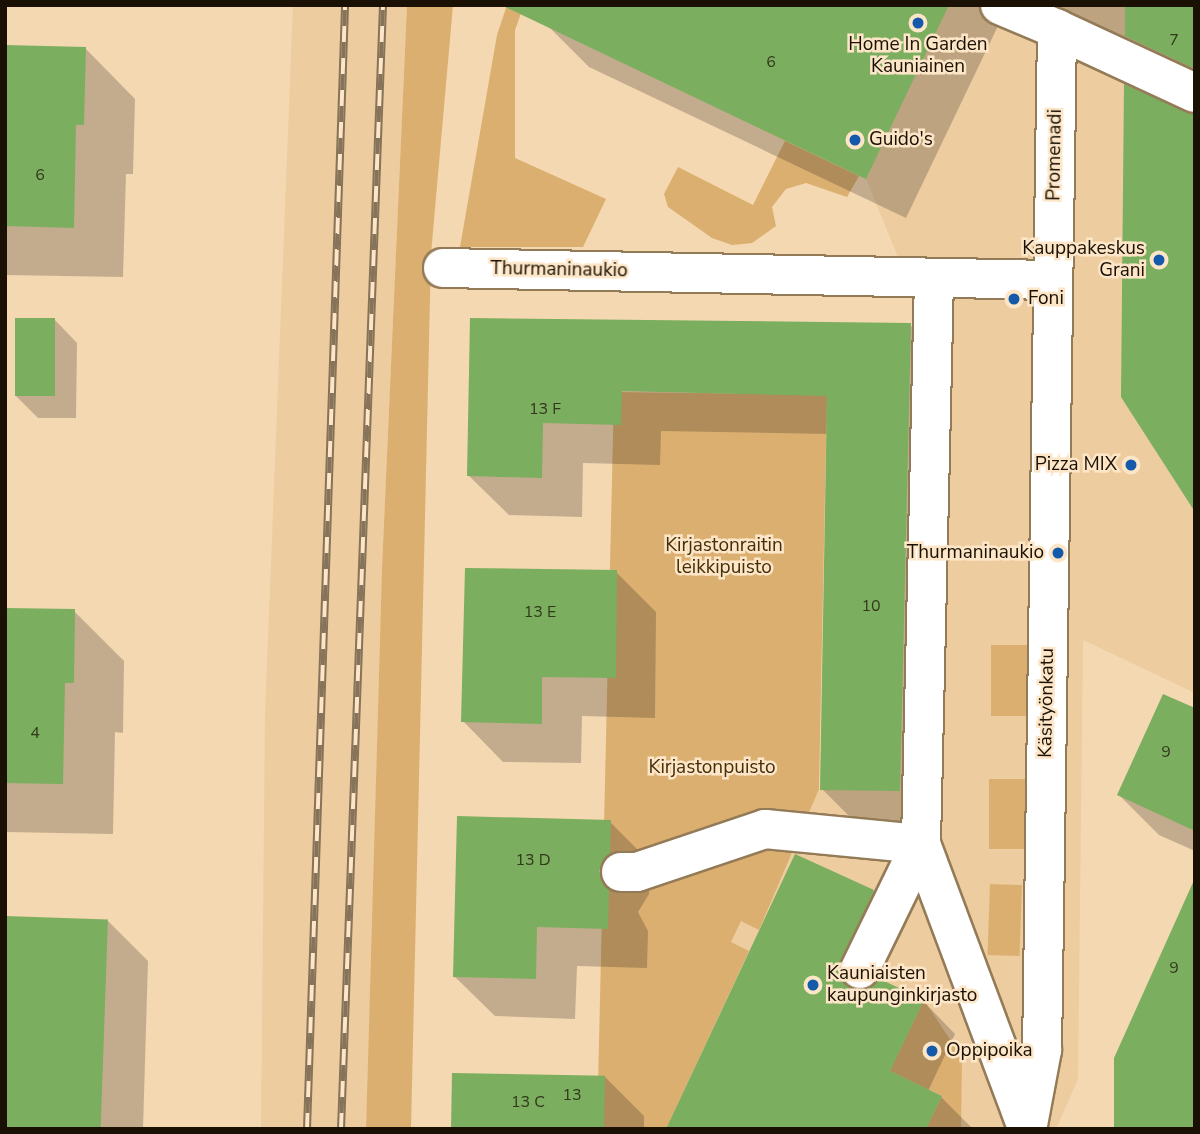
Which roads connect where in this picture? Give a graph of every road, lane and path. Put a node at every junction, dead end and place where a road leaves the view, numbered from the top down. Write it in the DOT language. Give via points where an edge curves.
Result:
graph roads {
  1 [pos="1000,5"];
  2 [pos="1057,29"];
  3 [pos="1195,93"];
  4 [pos="443,268"];
  5 [pos="934,278"];
  6 [pos="1053,280"];
  7 [pos="921,844"];
  8 [pos="621,872"];
  9 [pos="860,970"];
  10 [pos="1027,1127"];
  1 -- 2 [label="street"];
  2 -- 3 [label="street"];
  2 -- 6 [label="street, Promenadi"];
  4 -- 5 [label="street, Thurmaninaukio"];
  5 -- 6 [label="street, Thurmaninaukio"];
  5 -- 7 [label="street"];
  6 -- 10 [label="street, Käsityönkatu" via="1042,1050"];
  7 -- 8 [label="street" via="765,829 637,872"];
  7 -- 9 [label="street"];
  7 -- 10 [label="street"];
}
